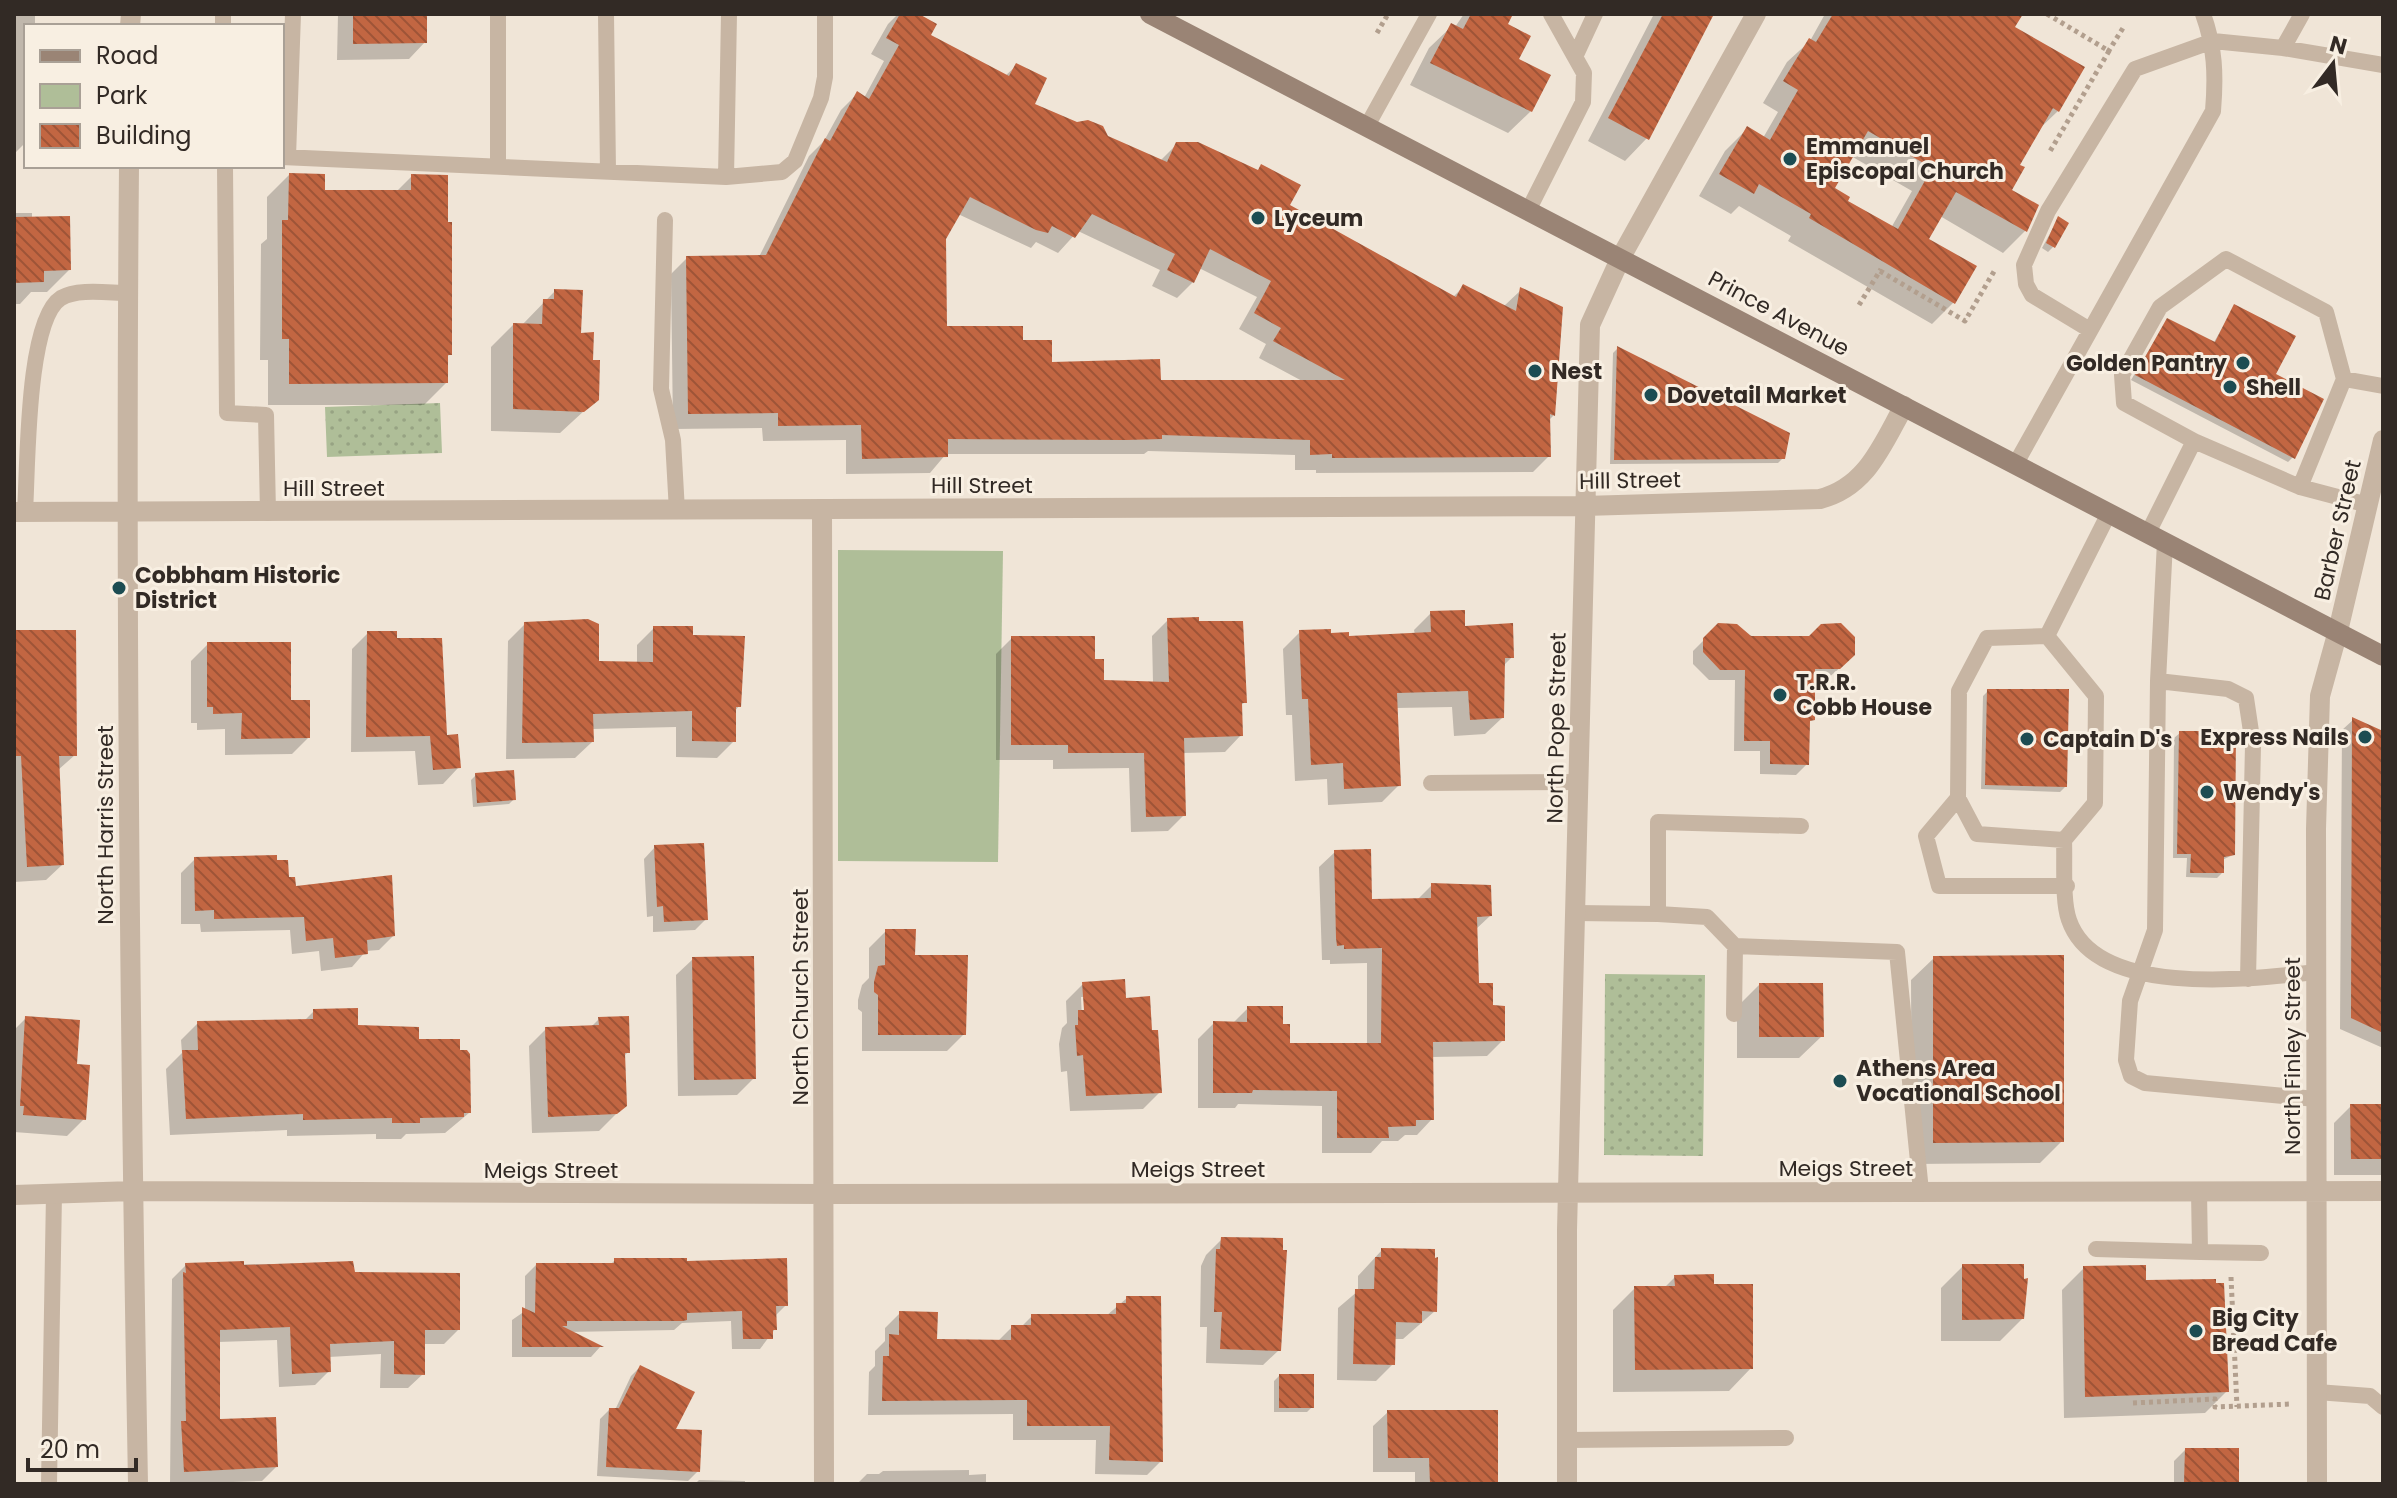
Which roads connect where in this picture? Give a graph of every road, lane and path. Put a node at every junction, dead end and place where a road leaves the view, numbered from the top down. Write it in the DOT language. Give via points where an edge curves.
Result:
graph roads {
  1 [pos="293,14"];
  2 [pos="498,14"];
  3 [pos="606,14"];
  4 [pos="729,14"];
  5 [pos="825,14"];
  6 [pos="1150,14"];
  7 [pos="1388,14"];
  8 [pos="1429,14"];
  9 [pos="1551,14"];
  10 [pos="1595,14"];
  11 [pos="2047,14"];
  12 [pos="2203,14"];
  13 [pos="2302,14"];
  14 [pos="1754,15"];
  15 [pos="2123,28"];
  16 [pos="1377,33"];
  17 [pos="2213,41"];
  18 [pos="2283,48"];
  19 [pos="2107,52"];
  20 [pos="1575,57"];
  21 [pos="2383,65"];
  22 [pos="1367,126"];
  23 [pos="285,157"];
  24 [pos="2045,160"];
  25 [pos="498,166"];
  26 [pos="129,168"];
  27 [pos="225,168"];
  28 [pos="608,172"];
  29 [pos="726,177"];
  30 [pos="1529,209"];
  31 [pos="665,220"];
  32 [pos="1621,257"];
  33 [pos="1996,268"];
  34 [pos="128,293"];
  35 [pos="1859,305"];
  36 [pos="2090,330"];
  37 [pos="2344,379"];
  38 [pos="2383,386"];
  39 [pos="1904,406"];
  40 [pos="2383,440"];
  41 [pos="2194,441"];
  42 [pos="2015,465"];
  43 [pos="2300,487"];
  44 [pos="2368,505"];
  45 [pos="1584,506"];
  46 [pos="126,509"];
  47 [pos="822,510"];
  48 [pos="677,511"];
  49 [pos="20,512"];
  50 [pos="268,513"];
  51 [pos="2109,513"];
  52 [pos="2156,538"];
  53 [pos="2338,631"];
  54 [pos="2047,636"];
  55 [pos="2383,656"];
  56 [pos="2158,681"];
  57 [pos="1579,782"];
  58 [pos="1431,783"];
  59 [pos="1958,798"];
  60 [pos="1801,826"];
  61 [pos="2064,840"];
  62 [pos="2067,886"];
  63 [pos="1576,913"];
  64 [pos="1658,914"];
  65 [pos="1735,946"];
  66 [pos="2316,972"];
  67 [pos="2140,974"];
  68 [pos="2248,979"];
  69 [pos="1734,1014"];
  70 [pos="2316,1099"];
  71 [pos="2315,1190"];
  72 [pos="133,1191"];
  73 [pos="1921,1191"];
  74 [pos="2199,1191"];
  75 [pos="2383,1191"];
  76 [pos="1569,1192"];
  77 [pos="54,1194"];
  78 [pos="824,1194"];
  79 [pos="14,1195"];
  80 [pos="2096,1249"];
  81 [pos="2200,1252"];
  82 [pos="2230,1252"];
  83 [pos="2261,1253"];
  84 [pos="2317,1397"];
  85 [pos="2133,1403"];
  86 [pos="2237,1407"];
  87 [pos="2383,1407"];
  88 [pos="1786,1438"];
  89 [pos="1568,1440"];
  90 [pos="49,1484"];
  91 [pos="138,1484"];
  92 [pos="824,1484"];
  93 [pos="1567,1484"];
  94 [pos="2317,1484"];
  1 -- 23 [label="lane"];
  2 -- 25 [label="lane"];
  3 -- 28 [label="lane"];
  4 -- 29 [label="lane"];
  5 -- 29 [label="lane" via="821,98 795,161 782,172"];
  6 -- 22 [label="main road, Prince Avenue"];
  7 -- 16 [label="path"];
  8 -- 22 [label="lane"];
  9 -- 20 [label="lane"];
  10 -- 20 [label="lane"];
  11 -- 19 [label="path"];
  12 -- 17 [label="lane"];
  13 -- 18 [label="lane"];
  14 -- 32 [label="street, North Pope Street"];
  15 -- 19 [label="path"];
  17 -- 18 [label="lane"];
  17 -- 36 [label="lane" via="2213,111"];
  17 -- 36 [label="lane" via="2135,69 2126,78 2027,252 2024,274 2032,295"];
  18 -- 21 [label="lane"];
  19 -- 24 [label="path"];
  20 -- 30 [label="lane" via="1584,73 1583,102"];
  22 -- 30 [label="main road, Prince Avenue"];
  23 -- 25 [label="lane"];
  25 -- 28 [label="lane"];
  26 -- 34 [label="street, North Harris Street"];
  27 -- 50 [label="lane" via="227,413 266,415"];
  28 -- 29 [label="lane"];
  30 -- 32 [label="main road, Prince Avenue"];
  31 -- 48 [label="lane" via="661,389 673,440"];
  32 -- 39 [label="main road, Prince Avenue"];
  32 -- 45 [label="street, North Pope Street" via="1590,325"];
  33 -- 35 [label="path" via="1965,321 1880,270"];
  34 -- 46 [label="street, North Harris Street"];
  34 -- 49 [label="lane" via="63,297 48,311 33,370"];
  36 -- 42 [label="lane"];
  37 -- 38 [label="lane"];
  37 -- 41 [label="lane" via="2326,312 2226,259 2160,307 2122,375 2124,403"];
  37 -- 43 [label="lane"];
  39 -- 42 [label="main road, Prince Avenue"];
  39 -- 45 [label="street, Hill Street" via="1861,478 1838,495"];
  40 -- 44 [label="street, Barber Street"];
  41 -- 43 [label="lane"];
  41 -- 52 [label="lane"];
  42 -- 51 [label="main road, Prince Avenue"];
  43 -- 44 [label="lane"];
  44 -- 53 [label="street, Barber Street"];
  45 -- 47 [label="street, Hill Street"];
  45 -- 57 [label="street, North Pope Street"];
  46 -- 49 [label="street, Hill Street"];
  46 -- 50 [label="street, Hill Street"];
  46 -- 72 [label="street, North Harris Street"];
  47 -- 48 [label="street, Hill Street"];
  47 -- 78 [label="street, North Church Street"];
  48 -- 50 [label="street, Hill Street"];
  51 -- 52 [label="main road, Prince Avenue"];
  51 -- 54 [label="lane"];
  52 -- 53 [label="main road, Prince Avenue"];
  52 -- 56 [label="lane"];
  53 -- 55 [label="main road, Prince Avenue"];
  53 -- 66 [label="street, North Finley Street" via="2320,696"];
  54 -- 59 [label="lane" via="1987,638 1959,691"];
  54 -- 61 [label="lane" via="2096,696 2095,803"];
  56 -- 67 [label="lane" via="2155,930"];
  56 -- 68 [label="lane" via="2228,689 2246,698 2253,745"];
  57 -- 58 [label="lane"];
  57 -- 63 [label="street, North Pope Street"];
  59 -- 61 [label="lane" via="1977,834"];
  59 -- 62 [label="lane" via="1926,836 1939,886"];
  60 -- 64 [label="lane" via="1658,822"];
  61 -- 62 [label="lane"];
  62 -- 67 [label="lane" via="2069,920 2085,944 2105,960"];
  63 -- 64 [label="lane"];
  63 -- 76 [label="street, North Pope Street"];
  64 -- 65 [label="lane" via="1707,917"];
  65 -- 69 [label="lane"];
  65 -- 73 [label="lane" via="1897,952"];
  66 -- 68 [label="lane"];
  66 -- 70 [label="street, North Finley Street"];
  67 -- 68 [label="lane"];
  67 -- 70 [label="lane" via="2130,1001 2126,1060 2131,1076 2145,1083"];
  70 -- 71 [label="street, North Finley Street"];
  71 -- 74 [label="street, Meigs Street"];
  71 -- 75 [label="street, Meigs Street"];
  71 -- 84 [label="street, North Finley Street"];
  72 -- 77 [label="street, Meigs Street"];
  72 -- 78 [label="street, Meigs Street"];
  72 -- 91 [label="street, North Harris Street"];
  73 -- 74 [label="street, Meigs Street"];
  73 -- 76 [label="street, Meigs Street"];
  74 -- 81 [label="lane"];
  76 -- 78 [label="street, Meigs Street"];
  76 -- 89 [label="street, North Pope Street"];
  77 -- 79 [label="street, Meigs Street"];
  77 -- 90 [label="lane"];
  78 -- 92 [label="street, North Church Street"];
  80 -- 81 [label="lane"];
  81 -- 82 [label="lane"];
  82 -- 83 [label="lane"];
  82 -- 86 [label="path" via="2231,1368"];
  84 -- 86 [label="path"];
  84 -- 87 [label="lane" via="2370,1396"];
  84 -- 94 [label="street, North Finley Street"];
  85 -- 86 [label="path" via="2215,1399 2215,1407"];
  88 -- 89 [label="lane"];
  89 -- 93 [label="street, North Pope Street"];
}
